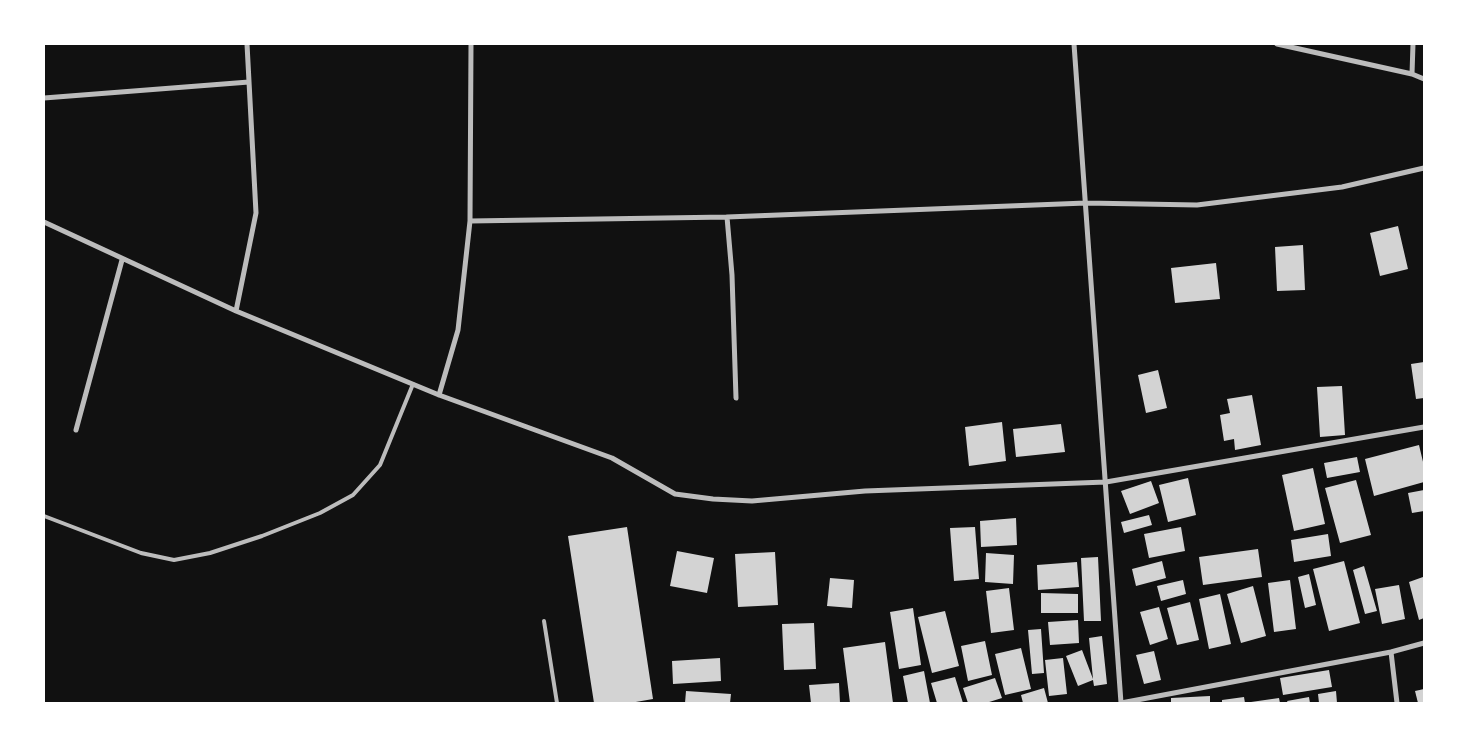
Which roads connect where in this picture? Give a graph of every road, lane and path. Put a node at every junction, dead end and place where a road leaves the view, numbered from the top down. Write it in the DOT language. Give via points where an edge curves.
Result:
graph roads {
  1 [pos="247,44"];
  2 [pos="471,44"];
  3 [pos="1074,44"];
  4 [pos="1278,44"];
  5 [pos="1413,44"];
  6 [pos="1412,74"];
  7 [pos="1424,80"];
  8 [pos="249,82"];
  9 [pos="44,98"];
  10 [pos="1424,168"];
  11 [pos="1086,203"];
  12 [pos="727,217"];
  13 [pos="470,221"];
  14 [pos="44,222"];
  15 [pos="122,260"];
  16 [pos="236,311"];
  17 [pos="413,384"];
  18 [pos="439,394"];
  19 [pos="736,398"];
  20 [pos="1424,427"];
  21 [pos="76,430"];
  22 [pos="1106,482"];
  23 [pos="44,516"];
  24 [pos="544,621"];
  25 [pos="1424,643"];
  26 [pos="1391,652"];
  27 [pos="557,703"];
  28 [pos="1121,703"];
  29 [pos="1397,703"];
  1 -- 8 [label="street"];
  2 -- 13 [label="street"];
  3 -- 11 [label="street"];
  4 -- 6 [label="street"];
  5 -- 6 [label="street"];
  6 -- 7 [label="street"];
  8 -- 9 [label="street"];
  8 -- 16 [label="street" via="256,213"];
  10 -- 11 [label="street" via="1342,187 1197,205"];
  11 -- 12 [label="street"];
  11 -- 22 [label="street"];
  12 -- 13 [label="street"];
  12 -- 19 [label="street"];
  13 -- 18 [label="street" via="458,330"];
  14 -- 15 [label="street"];
  15 -- 16 [label="street"];
  15 -- 21 [label="street"];
  16 -- 17 [label="street"];
  17 -- 18 [label="street"];
  17 -- 23 [label="lane" via="380,465 353,495 320,513 210,553 174,560 141,553"];
  18 -- 22 [label="street" via="612,458 675,494 752,500 865,491"];
  20 -- 22 [label="street"];
  22 -- 28 [label="street"];
  24 -- 27 [label="lane"];
  25 -- 26 [label="street"];
  26 -- 28 [label="street"];
  26 -- 29 [label="street"];
}
